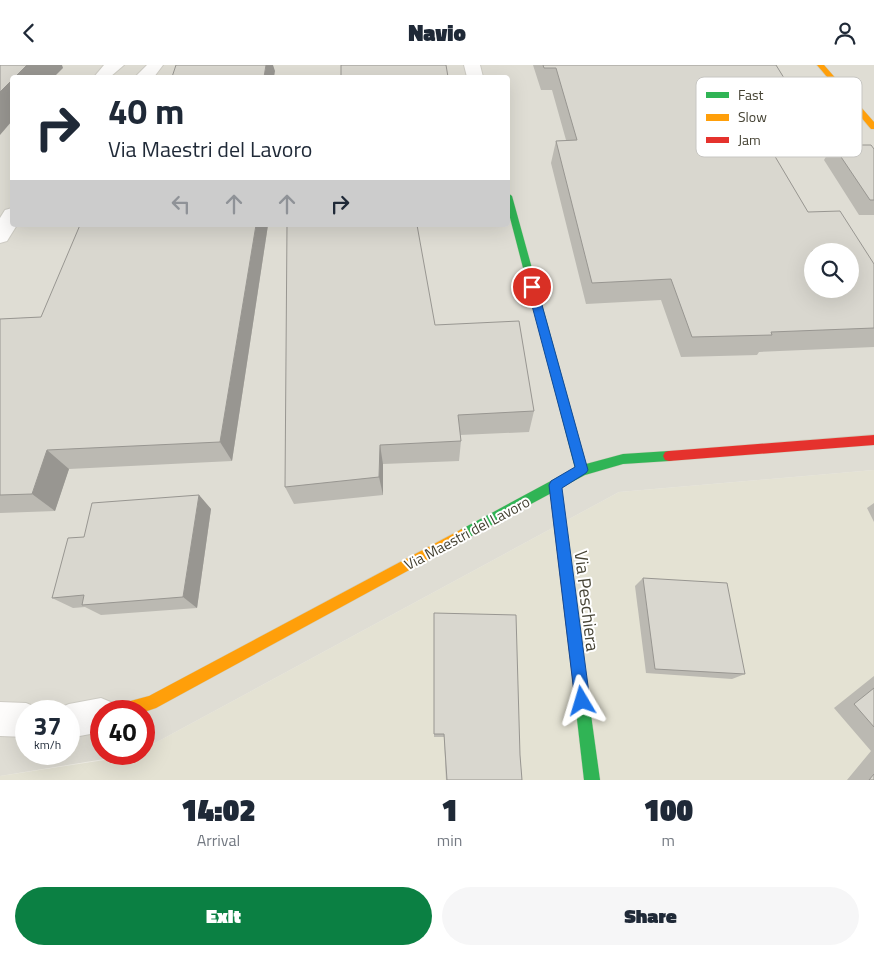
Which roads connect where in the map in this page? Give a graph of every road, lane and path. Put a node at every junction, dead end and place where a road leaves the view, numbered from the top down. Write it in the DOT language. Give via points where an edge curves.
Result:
graph roads {
  1 [pos="116,65"];
  2 [pos="155,65"];
  3 [pos="820,65"];
  4 [pos="103,75"];
  5 [pos="146,75"];
  6 [pos="830,77"];
  7 [pos="862,113"];
  8 [pos="874,127"];
  9 [pos="510,203"];
  10 [pos="10,218"];
  11 [pos="0,236"];
  12 [pos="874,440"];
  13 [pos="582,470"];
  14 [pos="555,485"];
  15 [pos="155,701"];
  16 [pos="592,780"];
  1 -- 4 [label="street"];
  2 -- 5 [label="street"];
  3 -- 6 [label="street"];
  7 -- 8 [label="street"];
  9 -- 13 [label="street"];
  10 -- 11 [label="street"];
  12 -- 13 [label="street, Via Maestri del Lavoro" via="623,459"];
  13 -- 14 [label="street, Via Maestri del Lavoro"];
  14 -- 15 [label="street, Via Maestri del Lavoro"];
  14 -- 16 [label="street, Via Peschiera"];
}
